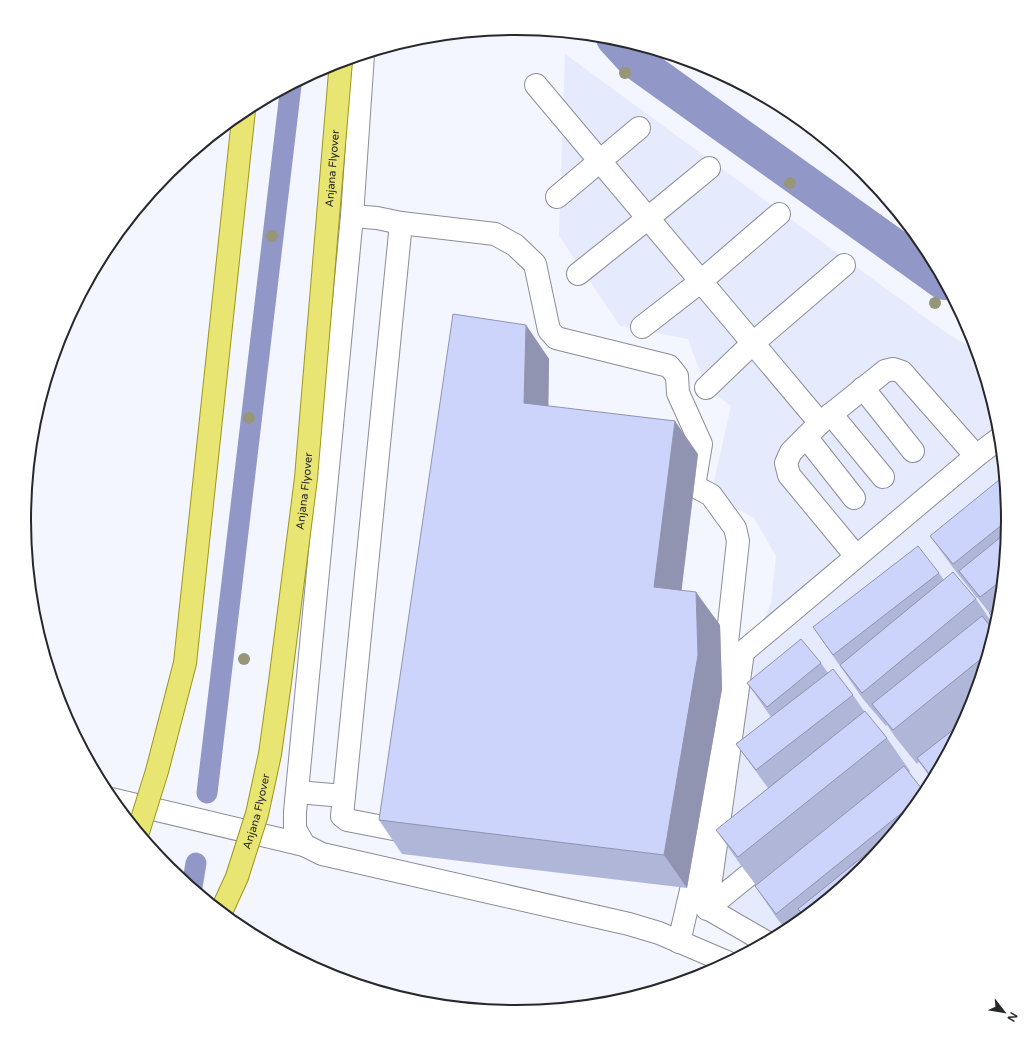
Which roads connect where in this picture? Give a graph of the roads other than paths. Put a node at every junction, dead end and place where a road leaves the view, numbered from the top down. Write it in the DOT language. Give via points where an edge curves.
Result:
graph roads {
  1 [pos="363,60"];
  2 [pos="340,68"];
  3 [pos="536,85"];
  4 [pos="243,120"];
  5 [pos="639,128"];
  6 [pos="599,161"];
  7 [pos="709,168"];
  8 [pos="557,197"];
  9 [pos="779,214"];
  10 [pos="352,216"];
  11 [pos="648,219"];
  12 [pos="401,223"];
  13 [pos="844,265"];
  14 [pos="578,274"];
  15 [pos="700,282"];
  16 [pos="642,327"];
  17 [pos="752,344"];
  18 [pos="706,388"];
  19 [pos="863,388"];
  20 [pos="819,425"];
  21 [pos="995,442"];
  22 [pos="913,450"];
  23 [pos="976,456"];
  24 [pos="883,477"];
  25 [pos="854,498"];
  26 [pos="856,556"];
  27 [pos="297,792"];
  28 [pos="344,796"];
  29 [pos="122,802"];
  30 [pos="140,826"];
  31 [pos="433,837"];
  32 [pos="788,844"];
  33 [pos="304,845"];
  34 [pos="223,907"];
  35 [pos="707,909"];
  36 [pos="760,939"];
  37 [pos="679,942"];
  38 [pos="721,959"];
  1 -- 10 [label="street"];
  2 -- 34 [label="main road, Anjana Flyover, bridge" via="306,478 270,754 257,814 237,877"];
  3 -- 6 [label="street"];
  4 -- 30 [label="main road, bridge" via="184,663 157,771"];
  5 -- 6 [label="street"];
  6 -- 8 [label="street"];
  6 -- 11 [label="street"];
  7 -- 11 [label="street"];
  9 -- 15 [label="street"];
  10 -- 12 [label="street"];
  10 -- 27 [label="street"];
  11 -- 14 [label="street"];
  11 -- 15 [label="street"];
  12 -- 28 [label="street"];
  12 -- 37 [label="street" via="495,234 505,238 535,264 549,330 556,338 669,366 677,376 678,393 702,444 694,486 711,495 735,528 738,541 722,689 684,884"];
  13 -- 17 [label="street"];
  15 -- 16 [label="street"];
  15 -- 17 [label="street"];
  17 -- 18 [label="street"];
  17 -- 20 [label="street"];
  19 -- 20 [label="street"];
  19 -- 22 [label="street"];
  19 -- 23 [label="street" via="885,371 893,369 902,372"];
  20 -- 24 [label="street"];
  20 -- 25 [label="street"];
  20 -- 26 [label="street" via="791,452 786,463 789,474"];
  21 -- 23 [label="street"];
  23 -- 26 [label="street"];
  26 -- 35 [label="street" via="743,652"];
  27 -- 28 [label="street"];
  27 -- 33 [label="street" via="296,829"];
  28 -- 31 [label="street" via="342,816 347,820"];
  29 -- 33 [label="street"];
  32 -- 35 [label="street"];
  33 -- 37 [label="street" via="322,854 629,924"];
  35 -- 36 [label="street"];
  37 -- 38 [label="street"];
}
